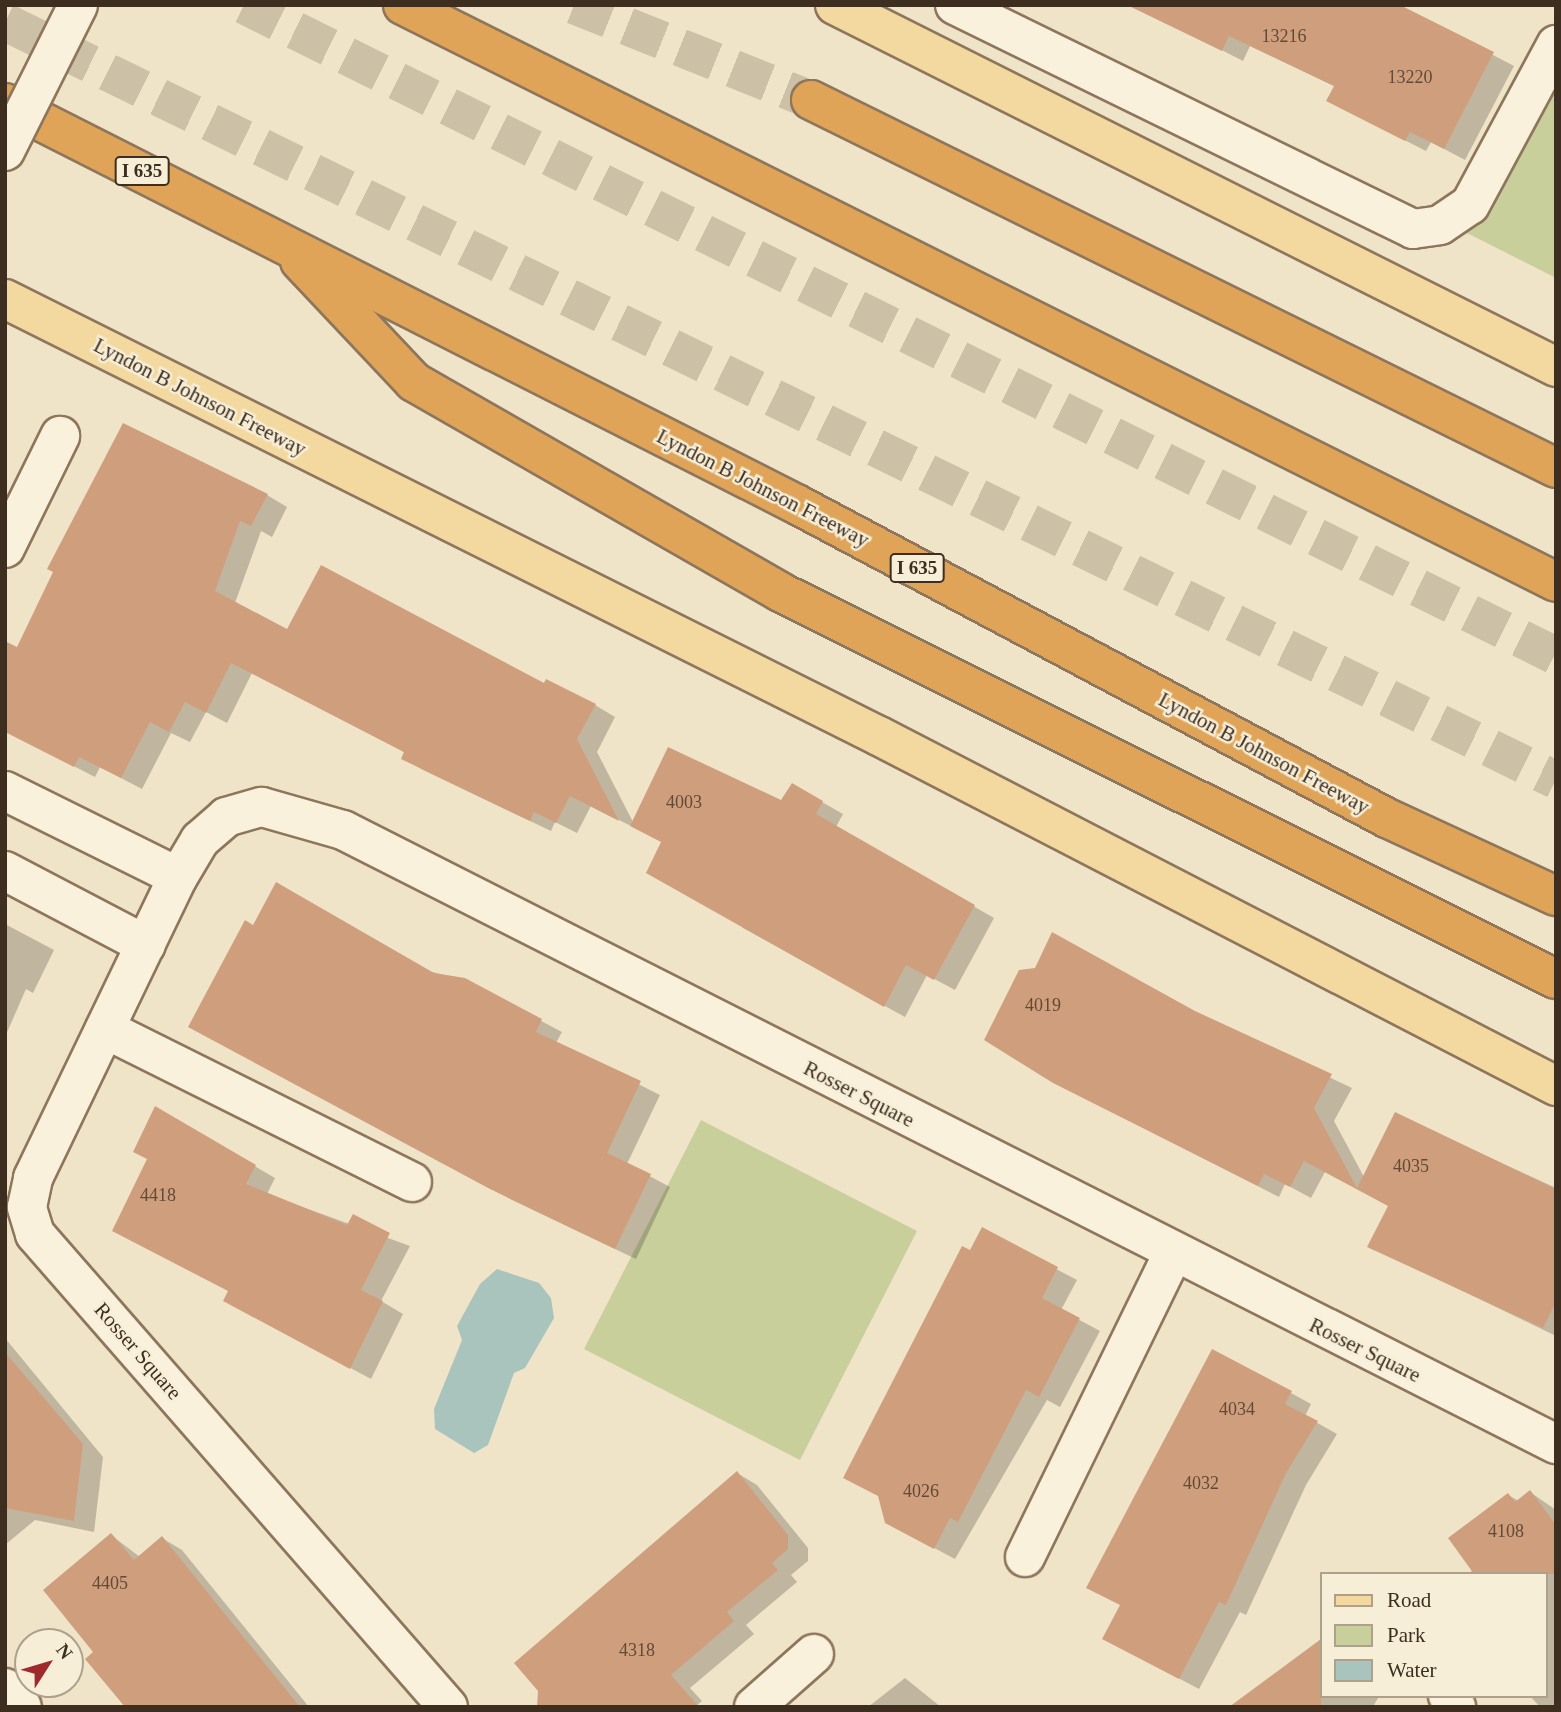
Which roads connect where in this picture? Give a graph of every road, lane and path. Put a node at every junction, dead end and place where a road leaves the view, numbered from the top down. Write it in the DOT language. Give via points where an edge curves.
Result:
graph roads {
  1 [pos="78,5"];
  2 [pos="402,5"];
  3 [pos="835,5"];
  4 [pos="955,5"];
  5 [pos="1556,45"];
  6 [pos="811,100"];
  7 [pos="5,103"];
  8 [pos="5,151"];
  9 [pos="279,240"];
  10 [pos="5,299"];
  11 [pos="1556,368"];
  12 [pos="60,436"];
  13 [pos="1556,468"];
  14 [pos="5,548"];
  15 [pos="1556,582"];
  16 [pos="5,791"];
  17 [pos="5,871"];
  18 [pos="178,877"];
  19 [pos="1556,896"];
  20 [pos="146,945"];
  21 [pos="1556,979"];
  22 [pos="106,1029"];
  23 [pos="1556,1086"];
  24 [pos="412,1182"];
  25 [pos="1172,1255"];
  26 [pos="1556,1444"];
  27 [pos="1026,1557"];
  28 [pos="814,1654"];
  29 [pos="5,1688"];
  30 [pos="22,1707"];
  31 [pos="448,1707"];
  32 [pos="754,1707"];
  1 -- 8 [label="street, bridge"];
  2 -- 15 [label="highway"];
  3 -- 11 [label="main road"];
  4 -- 5 [label="street" via="1413,229 1440,225 1471,205"];
  6 -- 13 [label="highway"];
  7 -- 9 [label="highway, Lyndon B Johnson Freeway / I 635"];
  9 -- 19 [label="highway, Lyndon B Johnson Freeway / I 635" via="798,505 1387,818"];
  9 -- 21 [label="highway" via="426,388 780,592"];
  10 -- 23 [label="main road, Lyndon B Johnson Freeway" via="879,736"];
  12 -- 14 [label="street"];
  16 -- 18 [label="street"];
  17 -- 20 [label="street"];
  18 -- 20 [label="street, Rosser Square"];
  18 -- 25 [label="street, Rosser Square" via="200,840 226,817 262,807 298,812"];
  20 -- 22 [label="street, Rosser Square"];
  22 -- 24 [label="street"];
  22 -- 31 [label="street, Rosser Square" via="33,1178 27,1207 35,1234"];
  25 -- 26 [label="street, Rosser Square"];
  25 -- 27 [label="street"];
  28 -- 32 [label="street"];
  29 -- 30 [label="street"];
}
